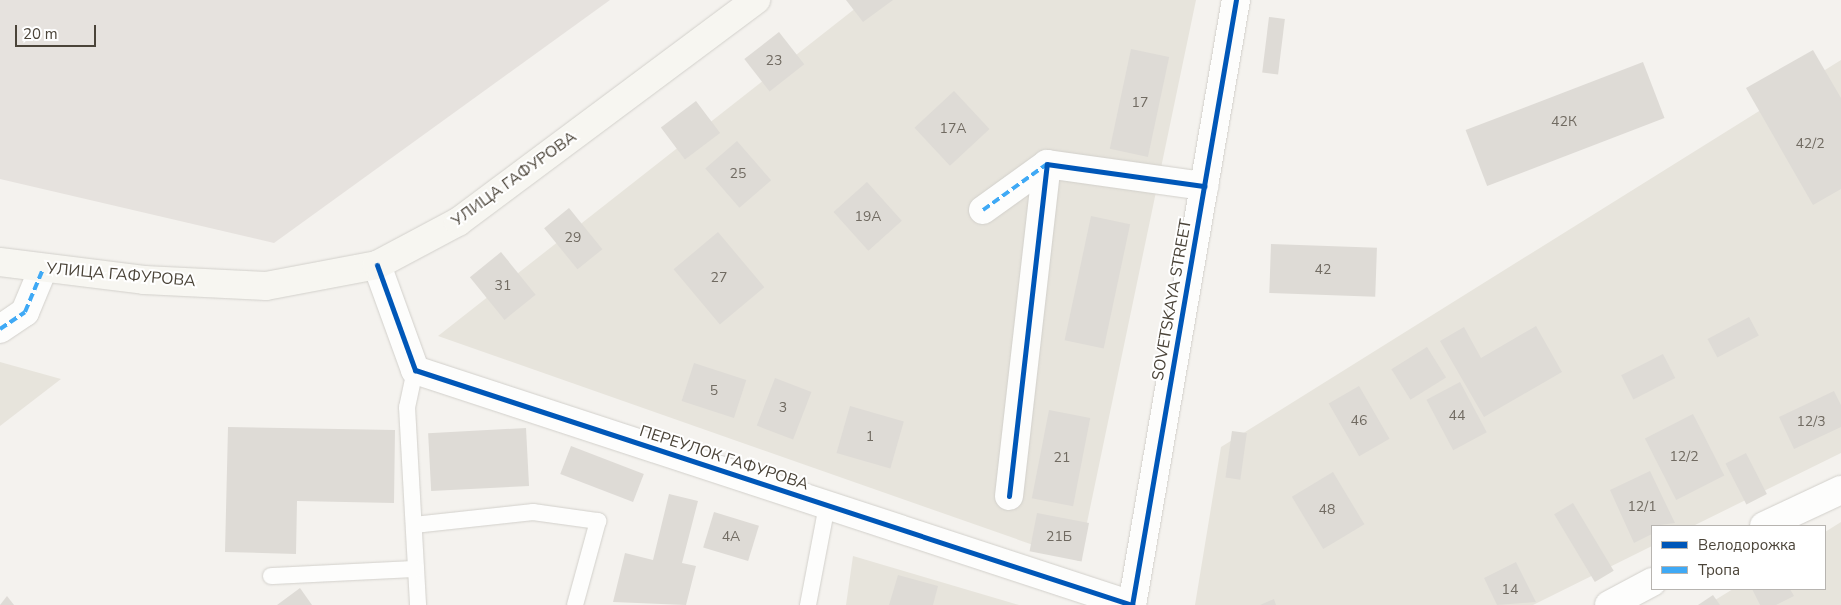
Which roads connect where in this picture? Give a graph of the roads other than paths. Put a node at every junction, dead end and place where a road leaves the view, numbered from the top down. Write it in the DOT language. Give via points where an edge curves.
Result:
graph roads {
  1 [pos="756,0"];
  2 [pos="1236,0"];
  3 [pos="1047,164"];
  4 [pos="1204,186"];
  5 [pos="983,210"];
  6 [pos="0,262"];
  7 [pos="377,265"];
  8 [pos="43,268"];
  9 [pos="0,329"];
  10 [pos="415,370"];
  11 [pos="1841,490"];
  12 [pos="1009,496"];
  13 [pos="827,505"];
  14 [pos="414,525"];
  15 [pos="1766,525"];
  16 [pos="416,569"];
  17 [pos="271,576"];
  18 [pos="1651,583"];
  19 [pos="418,605"];
  20 [pos="575,605"];
  21 [pos="808,605"];
  22 [pos="1132,605"];
  23 [pos="1609,605"];
  1 -- 7 [label="main road, УЛИЦА ГАФУРОВА" via="458,222"];
  2 -- 4 [label="street, SOVETSKAYA STREET"];
  3 -- 4 [label="street"];
  3 -- 5 [label="street"];
  3 -- 12 [label="street"];
  4 -- 22 [label="street, SOVETSKAYA STREET"];
  6 -- 8 [label="main road, УЛИЦА ГАФУРОВА"];
  7 -- 8 [label="main road, УЛИЦА ГАФУРОВА" via="266,286 144,280"];
  7 -- 10 [label="street"];
  8 -- 9 [label="street" via="25,312"];
  10 -- 13 [label="street, ПЕРЕУЛОК ГАФУРОВА"];
  10 -- 14 [label="lane" via="407,407"];
  11 -- 15 [label="street"];
  13 -- 21 [label="lane"];
  13 -- 22 [label="street, ПЕРЕУЛОК ГАФУРОВА"];
  14 -- 16 [label="lane"];
  14 -- 20 [label="lane" via="533,512 598,521"];
  16 -- 17 [label="lane"];
  16 -- 19 [label="lane"];
  18 -- 23 [label="street"];
}
